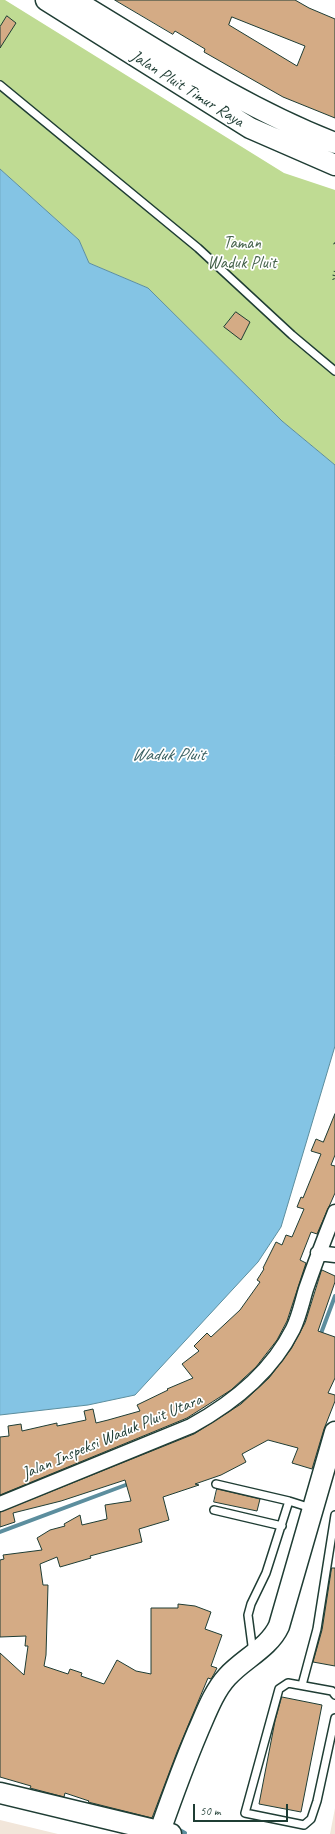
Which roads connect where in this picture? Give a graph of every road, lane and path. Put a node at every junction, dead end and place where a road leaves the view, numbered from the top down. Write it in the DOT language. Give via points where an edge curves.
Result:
graph roads {
  1 [pos="46,0"];
  2 [pos="74,0"];
  3 [pos="144,52"];
  4 [pos="0,85"];
  5 [pos="335,143"];
  6 [pos="335,165"];
  7 [pos="335,271"];
  8 [pos="335,282"];
  9 [pos="335,371"];
  10 [pos="335,1212"];
  11 [pos="318,1253"];
  12 [pos="334,1255"];
  13 [pos="335,1432"];
  14 [pos="216,1484"];
  15 [pos="289,1501"];
  16 [pos="0,1504"];
  17 [pos="313,1509"];
  18 [pos="214,1510"];
  19 [pos="335,1515"];
  20 [pos="282,1526"];
  21 [pos="254,1654"];
  22 [pos="302,1685"];
  23 [pos="335,1694"];
  24 [pos="335,1718"];
  25 [pos="0,1793"];
  26 [pos="163,1833"];
  1 -- 3 [label="street, Jalan Pluit Timur Raya"];
  2 -- 3 [label="street, Jalan Pluit Timur Raya"];
  3 -- 5 [label="street, Jalan Pluit Timur Raya" via="215,85 267,114"];
  3 -- 6 [label="street, Jalan Pluit Timur Raya" via="250,128"];
  4 -- 9 [label="lane" via="198,248"];
  7 -- 8 [label="path"];
  10 -- 11 [label="street, Jalan Inspeksi Waduk Pluit Utara"];
  11 -- 12 [label="street"];
  11 -- 16 [label="street, Jalan Inspeksi Waduk Pluit Utara" via="294,1328 281,1350 245,1391 220,1410 192,1426"];
  13 -- 17 [label="street"];
  14 -- 15 [label="lane"];
  15 -- 17 [label="lane"];
  15 -- 20 [label="lane"];
  17 -- 21 [label="street" via="279,1626"];
  18 -- 20 [label="lane"];
  19 -- 22 [label="lane" via="317,1629"];
  20 -- 21 [label="lane" via="266,1574 248,1615"];
  21 -- 26 [label="street" via="226,1677 207,1710 183,1767"];
  22 -- 23 [label="lane" via="332,1691"];
  22 -- 24 [label="lane" via="288,1683 279,1689 245,1813 304,1825 311,1819"];
  25 -- 26 [label="street"];
}
